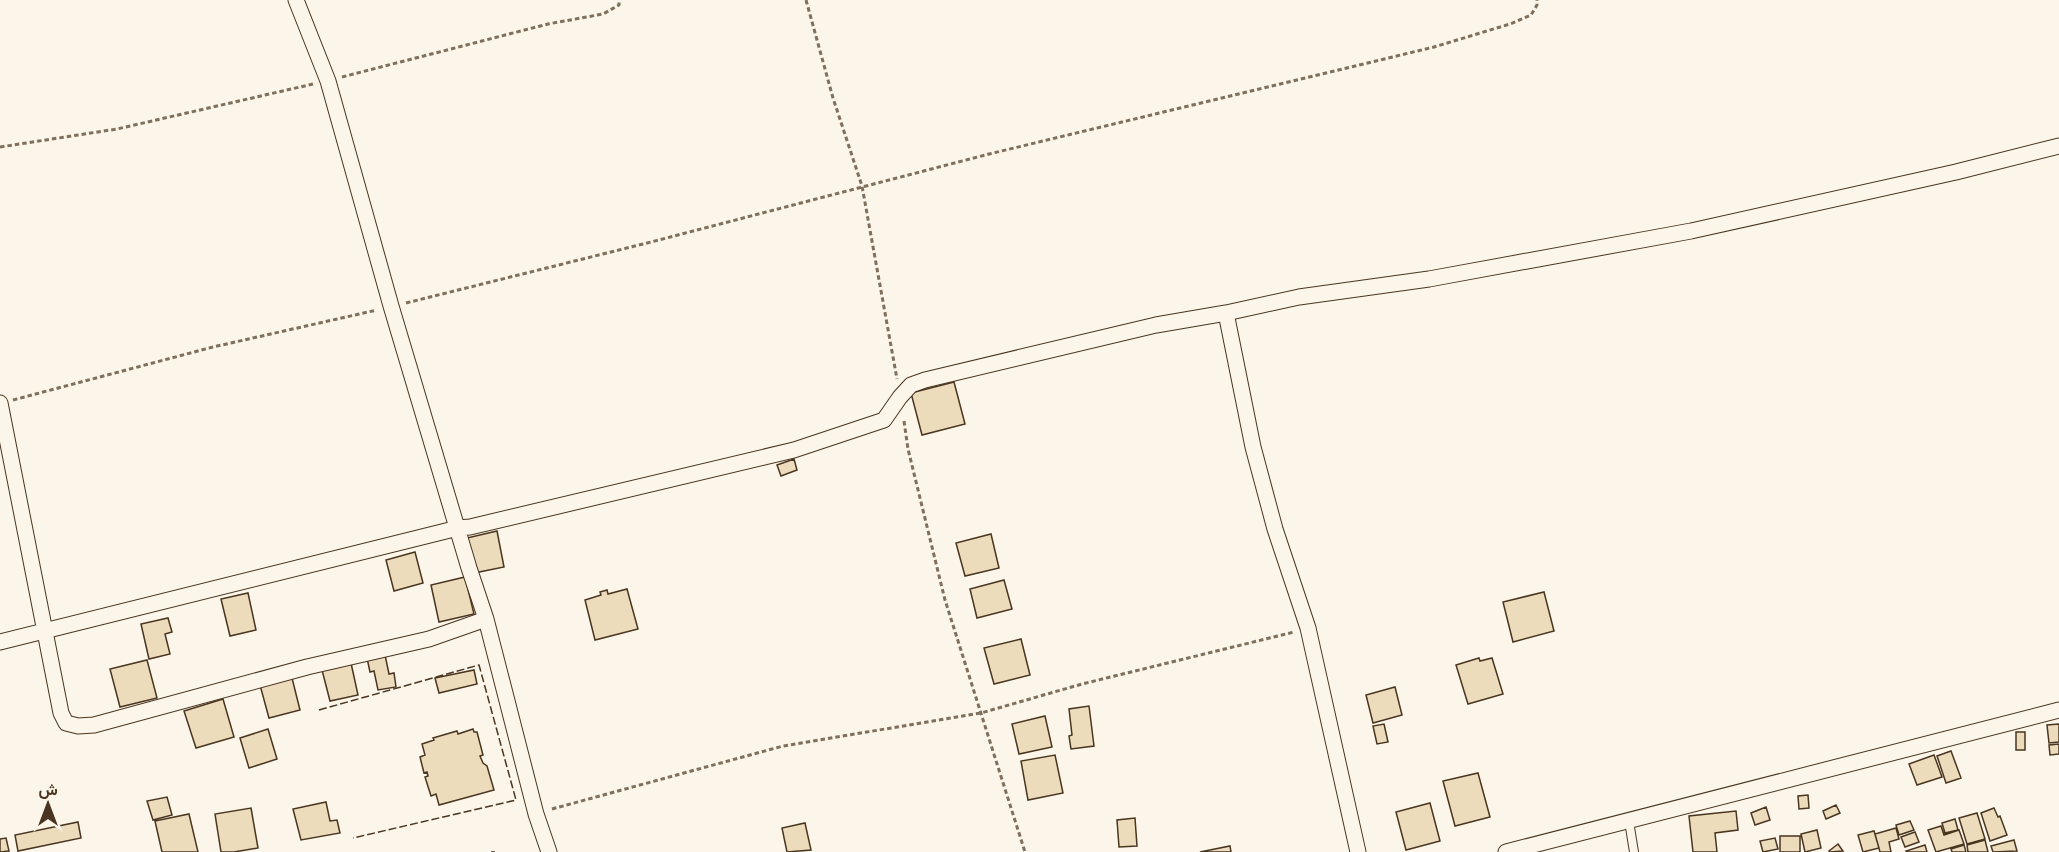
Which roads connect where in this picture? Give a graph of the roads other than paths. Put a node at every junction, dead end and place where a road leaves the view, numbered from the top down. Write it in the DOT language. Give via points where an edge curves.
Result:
graph roads {
  1 [pos="296,0"];
  2 [pos="2059,146"];
  3 [pos="1226,313"];
  4 [pos="0,404"];
  5 [pos="459,528"];
  6 [pos="486,619"];
  7 [pos="43,630"];
  8 [pos="0,642"];
  9 [pos="2059,710"];
  10 [pos="1629,821"];
  11 [pos="549,852"];
  12 [pos="1358,852"];
  13 [pos="1506,852"];
  14 [pos="1634,852"];
  1 -- 5 [label="street" via="328,81"];
  2 -- 3 [label="street" via="1691,231 1429,279 1299,297"];
  3 -- 5 [label="street" via="1156,325 925,380 911,385 884,420 794,450"];
  3 -- 12 [label="street" via="1253,447 1308,628"];
  4 -- 7 [label="street"];
  5 -- 6 [label="street"];
  5 -- 7 [label="street"];
  6 -- 7 [label="street" via="429,639 307,667 94,726 66,723"];
  6 -- 11 [label="street"];
  7 -- 8 [label="street"];
  9 -- 10 [label="street"];
  10 -- 13 [label="street"];
  10 -- 14 [label="lane"];
}
